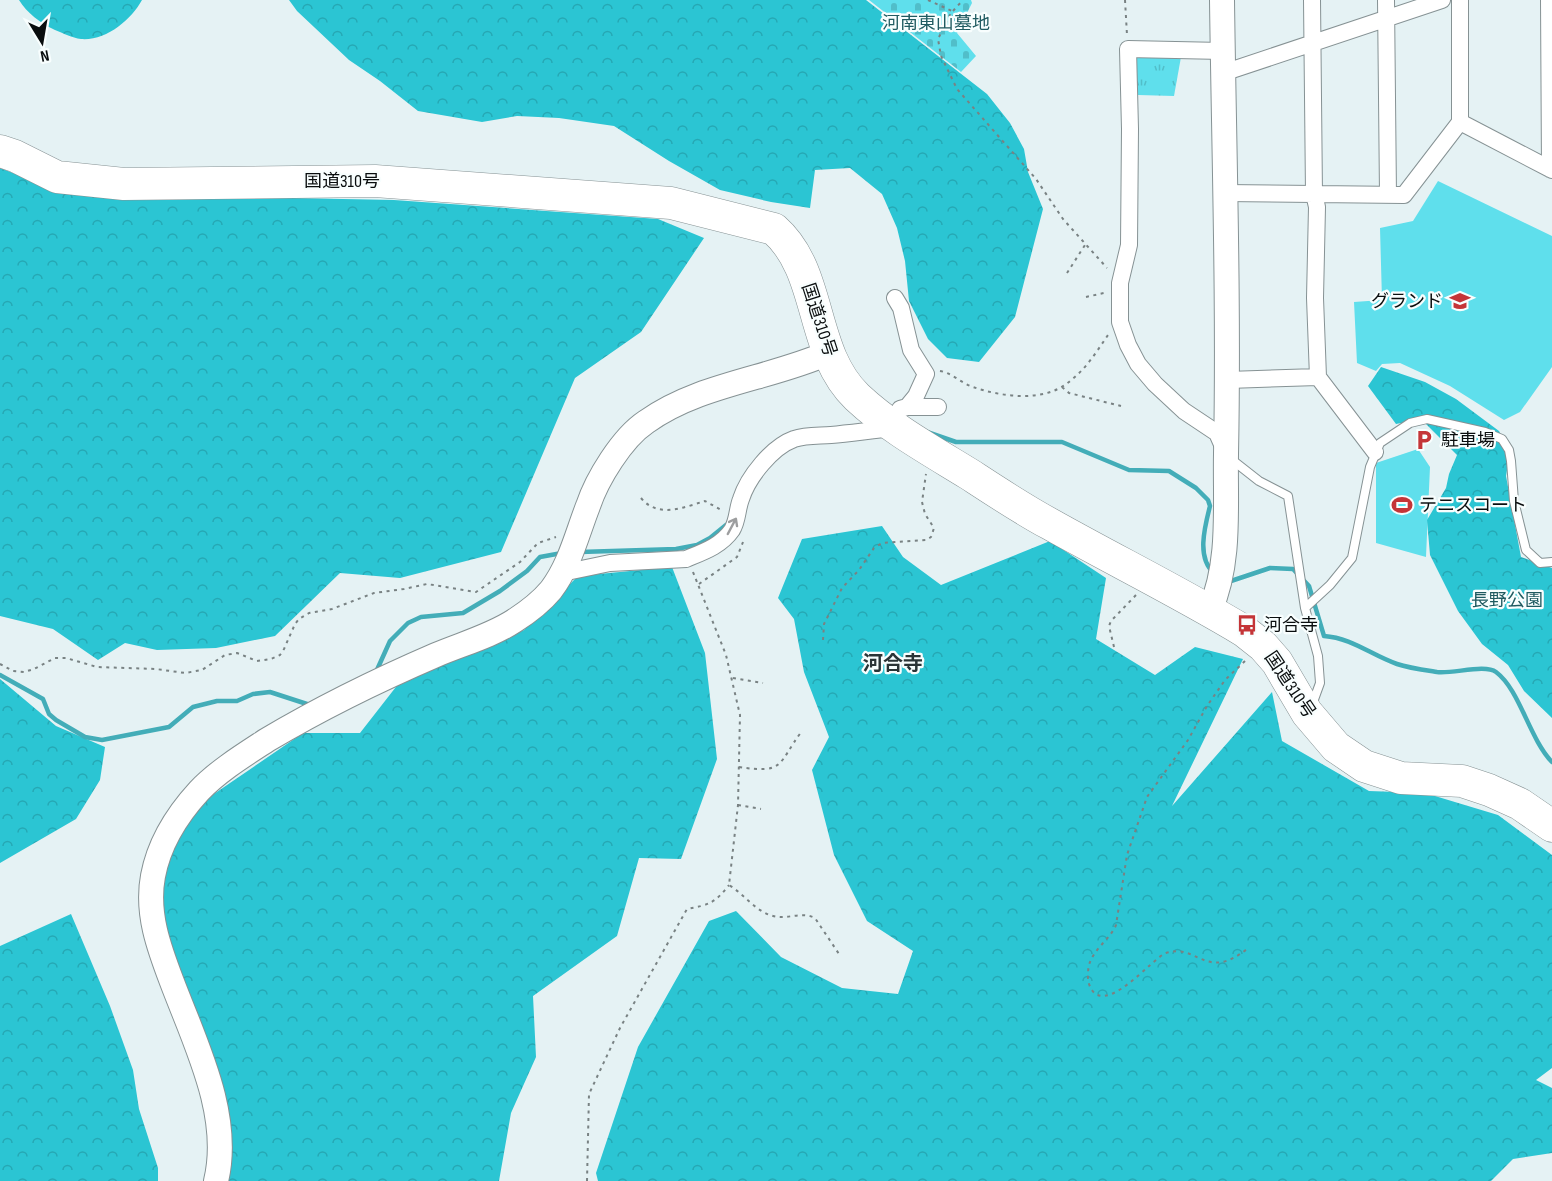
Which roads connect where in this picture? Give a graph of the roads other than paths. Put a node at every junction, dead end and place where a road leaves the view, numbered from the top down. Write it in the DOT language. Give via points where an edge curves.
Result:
graph roads {
  1 [pos="1222,0"];
  2 [pos="1312,0"];
  3 [pos="1386,0"];
  4 [pos="1442,0"];
  5 [pos="1460,0"];
  6 [pos="1549,0"];
  7 [pos="1387,18"];
  8 [pos="1312,43"];
  9 [pos="1223,62"];
  10 [pos="1460,122"];
  11 [pos="0,151"];
  12 [pos="1551,170"];
  13 [pos="1224,193"];
  14 [pos="1314,194"];
  15 [pos="1389,195"];
  16 [pos="896,298"];
  17 [pos="828,353"];
  18 [pos="1318,378"];
  19 [pos="1228,380"];
  20 [pos="938,407"];
  21 [pos="892,419"];
  22 [pos="1375,452"];
  23 [pos="1226,455"];
  24 [pos="1552,562"];
  25 [pos="565,568"];
  26 [pos="1214,601"];
  27 [pos="1306,607"];
  28 [pos="1307,713"];
  29 [pos="1552,826"];
  30 [pos="216,1181"];
  1 -- 9 [label="street"];
  2 -- 8 [label="street"];
  3 -- 7 [label="street"];
  4 -- 7 [label="street"];
  5 -- 10 [label="street"];
  6 -- 12 [label="street"];
  7 -- 8 [label="street"];
  7 -- 15 [label="street"];
  8 -- 9 [label="street"];
  8 -- 14 [label="street"];
  9 -- 13 [label="street"];
  9 -- 23 [label="street" via="1128,49 1129,245 1119,281 1120,322 1138,364 1184,411 1217,433"];
  10 -- 12 [label="street"];
  10 -- 15 [label="street" via="1404,195"];
  11 -- 17 [label="highway, 国道310号" via="57,177 124,184 375,180 671,203 756,223 774,229 796,255"];
  13 -- 14 [label="street"];
  13 -- 19 [label="street"];
  14 -- 15 [label="street"];
  14 -- 18 [label="street"];
  16 -- 21 [label="street" via="911,350 926,374 916,396"];
  17 -- 21 [label="highway, 国道310号" via="837,372 856,395"];
  17 -- 25 [label="street" via="681,402 644,423 607,467 588,503"];
  18 -- 19 [label="street"];
  18 -- 22 [label="street"];
  19 -- 23 [label="street"];
  20 -- 21 [label="street"];
  25 -- 21 [label="street, one-way" via="686,559 716,546 736,521 747,483 776,450 792,439"];
  21 -- 26 [label="highway, 国道310号" via="930,450 1047,523 1152,579"];
  22 -- 24 [label="lane" via="1391,434 1427,419 1502,439 1509,450 1514,501 1526,550 1540,563"];
  22 -- 27 [label="lane" via="1352,558"];
  23 -- 26 [label="street" via="1222,568"];
  23 -- 27 [label="lane" via="1259,481 1288,496"];
  25 -- 30 [label="street" via="540,602 510,624 387,677 252,750 201,789 167,836 153,872 151,907 157,939 219,1119 221,1152"];
  26 -- 28 [label="highway, 国道310号" via="1278,662"];
  27 -- 28 [label="lane" via="1320,683"];
  28 -- 29 [label="highway, 国道310号" via="1336,747 1364,766 1401,778 1462,781 1520,804"];
}
